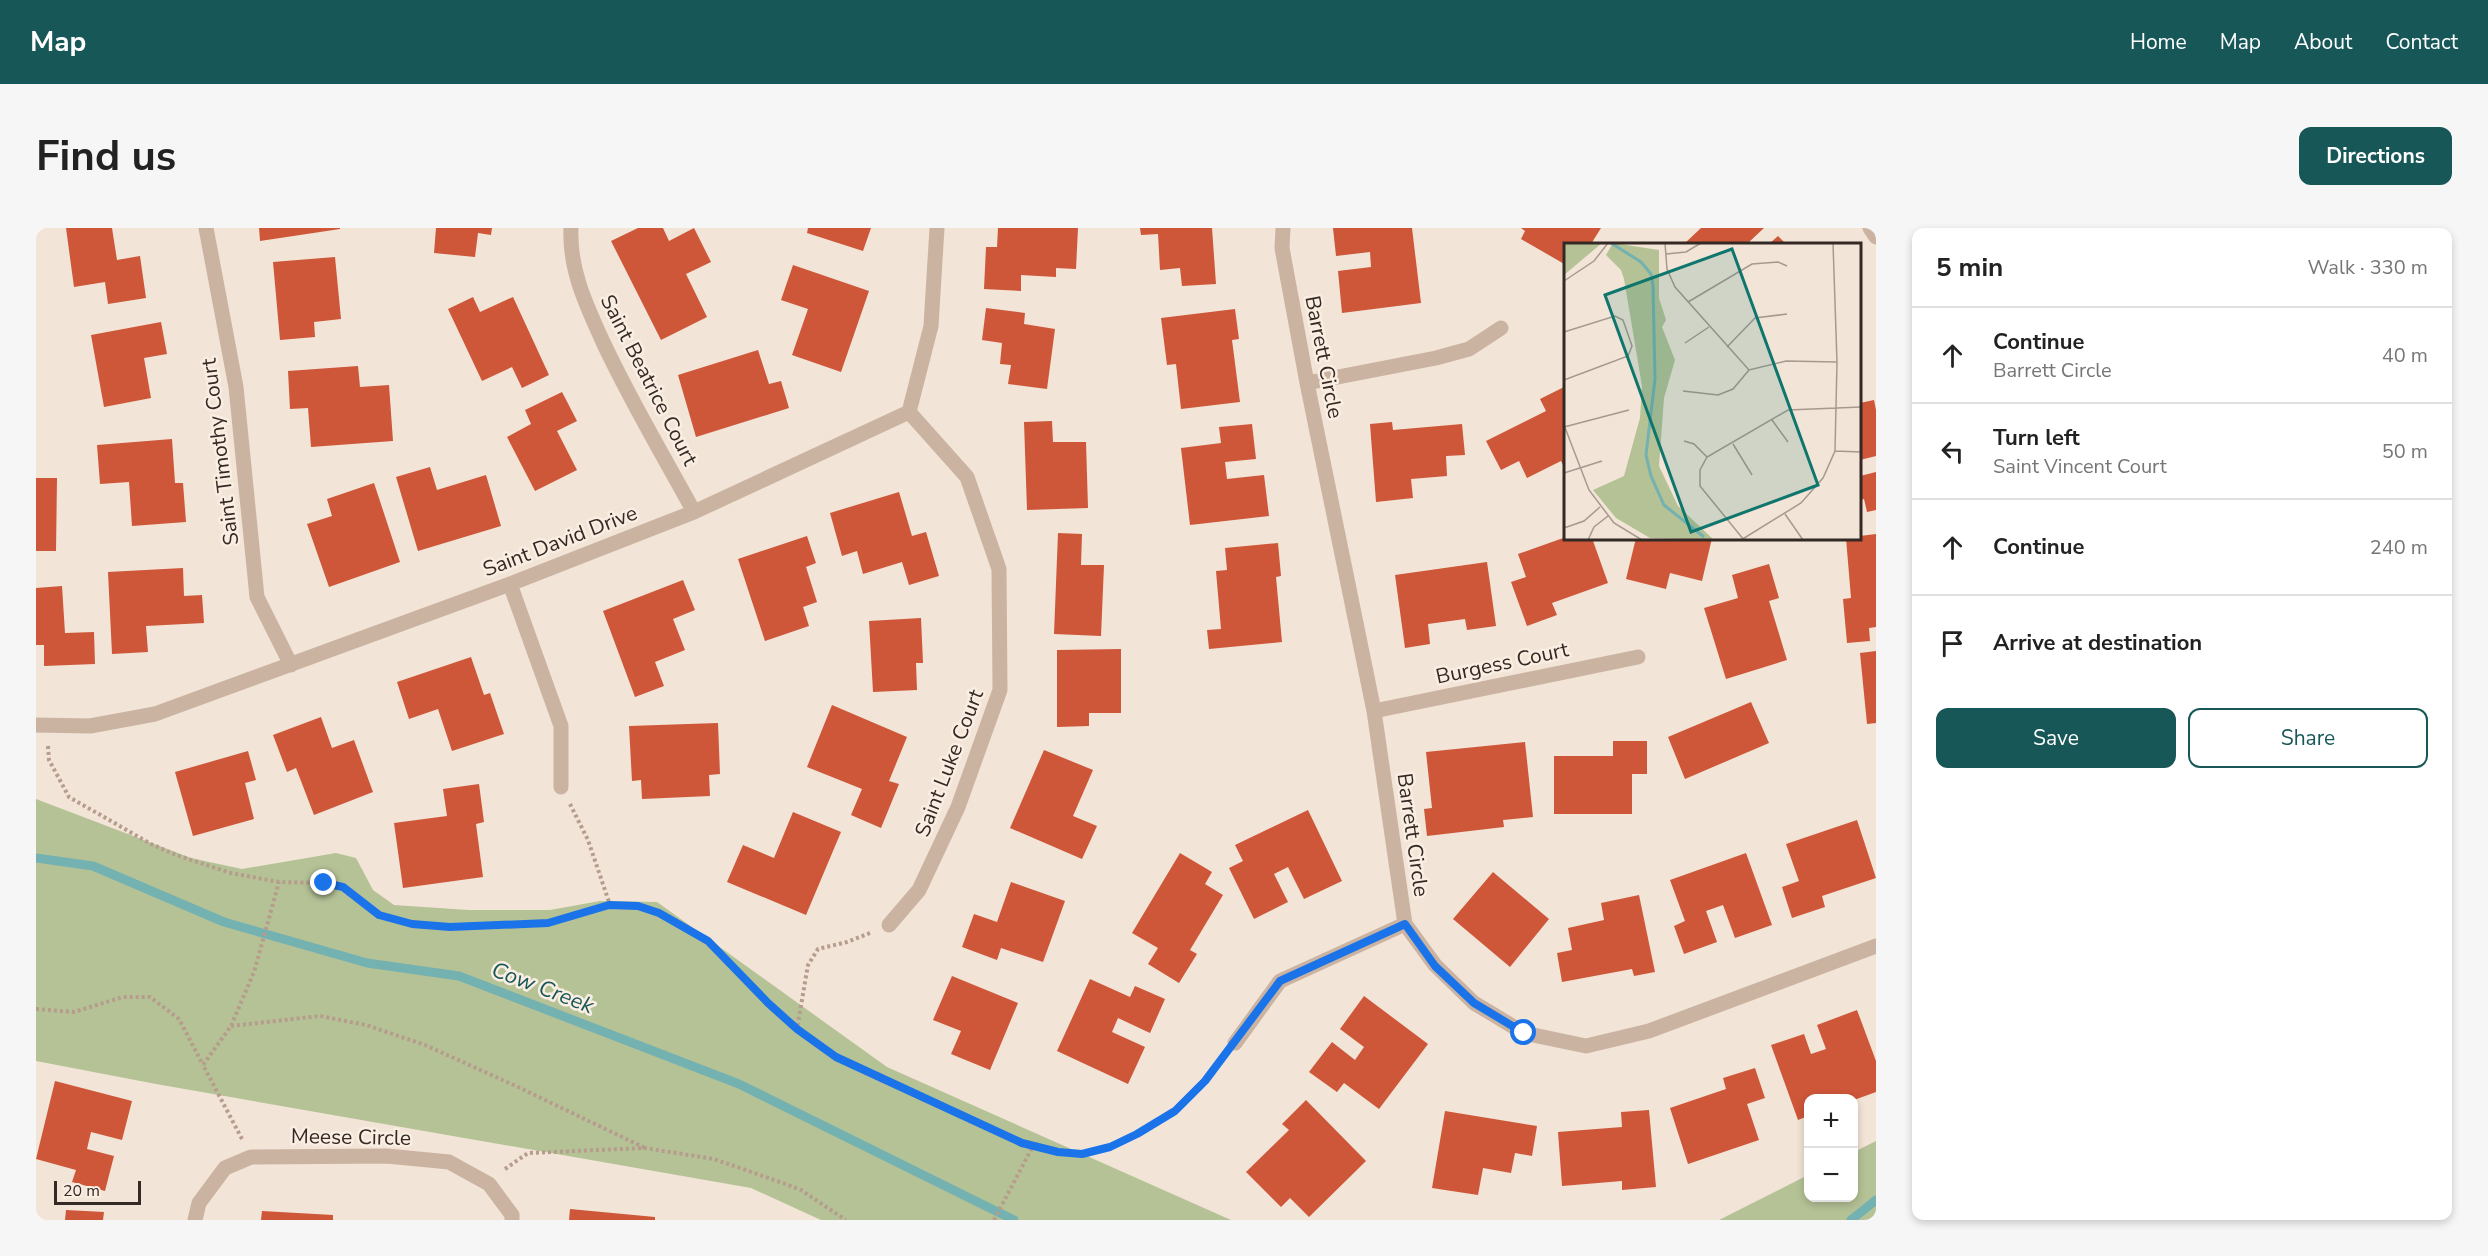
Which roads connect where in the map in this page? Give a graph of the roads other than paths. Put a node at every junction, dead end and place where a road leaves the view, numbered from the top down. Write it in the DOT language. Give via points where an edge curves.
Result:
graph roads {
  1 [pos="206,228"];
  2 [pos="571,228"];
  3 [pos="937,228"];
  4 [pos="1283,228"];
  5 [pos="1870,228"];
  6 [pos="1876,237"];
  7 [pos="1501,328"];
  8 [pos="1307,383"];
  9 [pos="909,412"];
  10 [pos="694,512"];
  11 [pos="510,584"];
  12 [pos="1638,657"];
  13 [pos="291,665"];
  14 [pos="1374,711"];
  15 [pos="41,725"];
  16 [pos="561,787"];
  17 [pos="1405,924"];
  18 [pos="889,925"];
  19 [pos="1876,946"];
  20 [pos="1235,1042"];
  21 [pos="195,1220"];
  22 [pos="512,1220"];
  1 -- 13 [label="street, Saint Timothy Court" via="236,387 257,597"];
  2 -- 10 [label="street, Saint Beatrice Court" via="570,244 580,292 619,376"];
  3 -- 9 [label="street" via="931,326"];
  4 -- 8 [label="street, Barrett Circle" via="1282,248"];
  5 -- 6 [label="street"];
  7 -- 8 [label="street" via="1469,349"];
  8 -- 14 [label="street, Barrett Circle"];
  9 -- 10 [label="street, Saint David Drive"];
  9 -- 18 [label="street, Saint Luke Court" via="967,477 999,569 1000,690 958,807 919,890"];
  10 -- 11 [label="street, Saint David Drive"];
  11 -- 13 [label="street, Saint David Drive"];
  11 -- 16 [label="street" via="561,726"];
  12 -- 14 [label="street, Burgess Court"];
  13 -- 15 [label="street, Saint David Drive" via="155,714 90,726"];
  14 -- 17 [label="street, Barrett Circle"];
  17 -- 19 [label="street, Barrett Circle" via="1435,966 1474,1003 1524,1033 1586,1046 1649,1030"];
  17 -- 20 [label="street" via="1280,981"];
  21 -- 22 [label="street, Meese Circle" via="199,1203 225,1168 250,1156 387,1156 449,1162 489,1184"];
}
